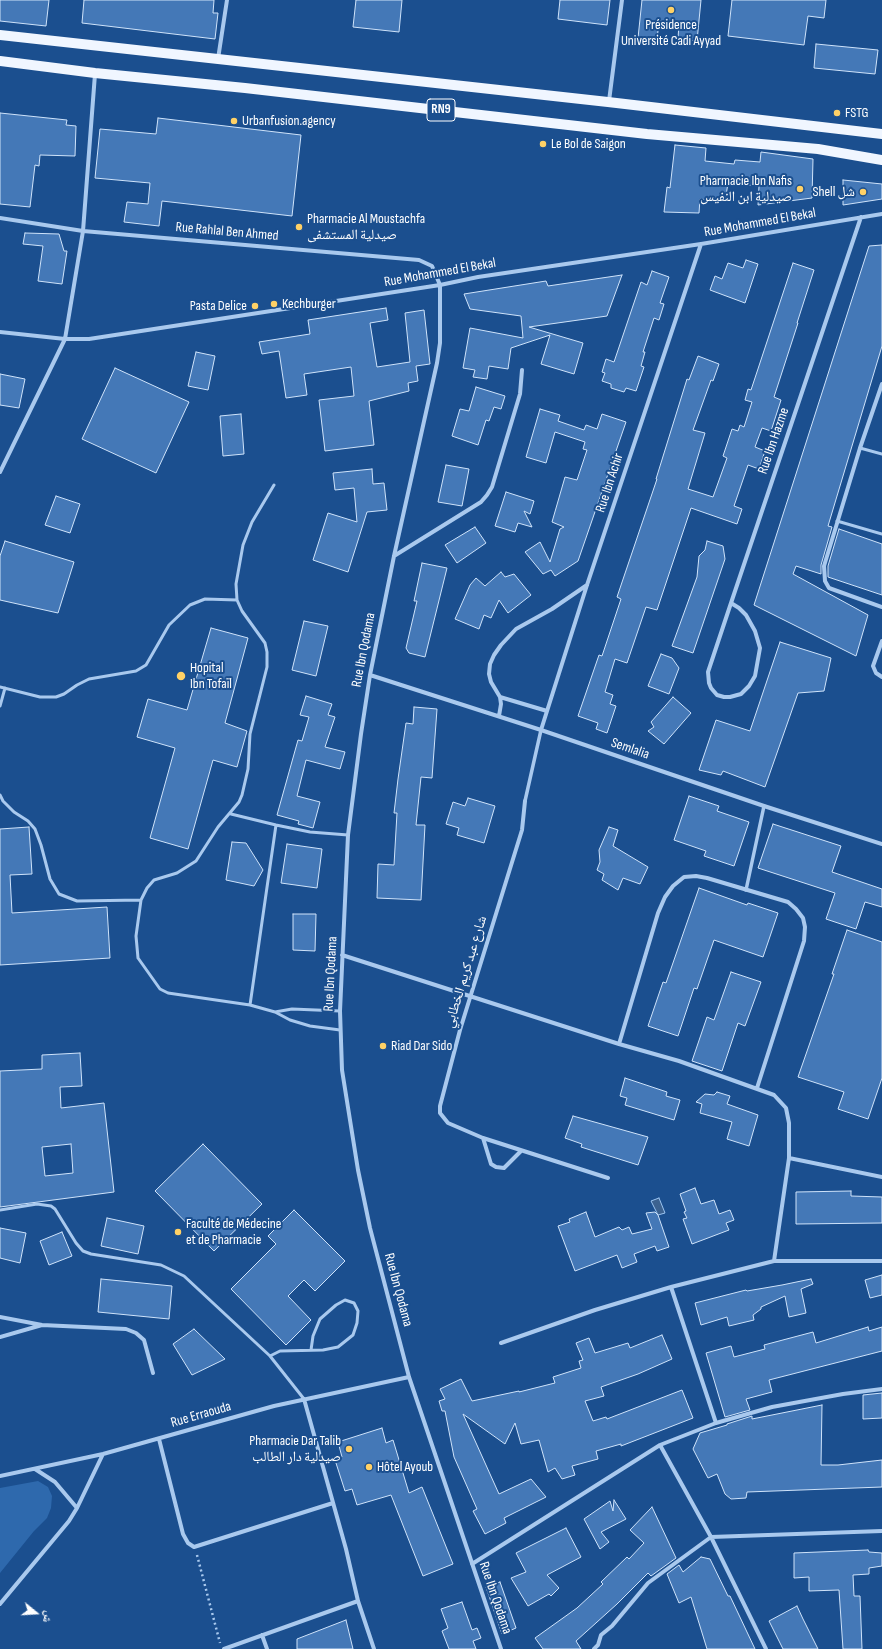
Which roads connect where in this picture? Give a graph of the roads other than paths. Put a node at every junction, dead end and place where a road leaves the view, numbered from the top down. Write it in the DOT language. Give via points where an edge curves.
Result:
graph roads {
  1 [pos="227,0"];
  2 [pos="622,0"];
  3 [pos="0,35"];
  4 [pos="218,59"];
  5 [pos="0,61"];
  6 [pos="96,73"];
  7 [pos="608,102"];
  8 [pos="882,134"];
  9 [pos="882,160"];
  10 [pos="882,214"];
  11 [pos="861,217"];
  12 [pos="0,218"];
  13 [pos="83,231"];
  14 [pos="701,244"];
  15 [pos="440,285"];
  16 [pos="0,332"];
  17 [pos="65,339"];
  18 [pos="522,370"];
  19 [pos="882,384"];
  20 [pos="860,448"];
  21 [pos="882,454"];
  22 [pos="1,467"];
  23 [pos="0,472"];
  24 [pos="274,485"];
  25 [pos="837,521"];
  26 [pos="882,534"];
  27 [pos="394,556"];
  28 [pos="587,585"];
  29 [pos="237,600"];
  30 [pos="731,603"];
  31 [pos="882,607"];
  32 [pos="882,641"];
  33 [pos="370,675"];
  34 [pos="882,677"];
  35 [pos="0,687"];
  36 [pos="5,688"];
  37 [pos="500,697"];
  38 [pos="0,706"];
  39 [pos="547,712"];
  40 [pos="499,716"];
  41 [pos="541,730"];
  42 [pos="0,795"];
  43 [pos="525,801"];
  44 [pos="764,806"];
  45 [pos="231,814"];
  46 [pos="276,825"];
  47 [pos="348,835"];
  48 [pos="882,844"];
  49 [pos="746,890"];
  50 [pos="141,900"];
  51 [pos="342,955"];
  52 [pos="470,996"];
  53 [pos="250,1005"];
  54 [pos="340,1011"];
  55 [pos="274,1012"];
  56 [pos="340,1030"];
  57 [pos="619,1044"];
  58 [pos="757,1088"];
  59 [pos="483,1138"];
  60 [pos="521,1151"];
  61 [pos="789,1158"];
  62 [pos="882,1171"];
  63 [pos="881,1177"];
  64 [pos="608,1178"];
  65 [pos="0,1210"];
  66 [pos="774,1260"];
  67 [pos="882,1261"];
  68 [pos="671,1287"];
  69 [pos="0,1317"];
  70 [pos="42,1325"];
  71 [pos="0,1337"];
  72 [pos="501,1343"];
  73 [pos="310,1350"];
  74 [pos="270,1356"];
  75 [pos="153,1373"];
  76 [pos="409,1377"];
  77 [pos="882,1389"];
  78 [pos="304,1399"];
  79 [pos="716,1423"];
  80 [pos="159,1439"];
  81 [pos="660,1445"];
  82 [pos="102,1454"];
  83 [pos="35,1469"];
  84 [pos="0,1476"];
  85 [pos="333,1503"];
  86 [pos="78,1508"];
  87 [pos="882,1531"];
  88 [pos="711,1537"];
  89 [pos="472,1564"];
  90 [pos="358,1601"];
  91 [pos="0,1604"];
  92 [pos="262,1635"];
  93 [pos="223,1649"];
  94 [pos="267,1649"];
  95 [pos="374,1649"];
  96 [pos="501,1649"];
  97 [pos="594,1649"];
  98 [pos="766,1649"];
  1 -- 4 [label="street"];
  2 -- 7 [label="street"];
  3 -- 4 [label="main road, RN9"];
  4 -- 7 [label="main road, RN9"];
  5 -- 6 [label="main road, RN9"];
  6 -- 9 [label="main road, RN9" via="647,134 818,150"];
  6 -- 13 [label="street"];
  7 -- 8 [label="main road, RN9"];
  10 -- 11 [label="street, Rue Mohammed El Bekal"];
  11 -- 14 [label="street, Rue Mohammed El Bekal"];
  11 -- 30 [label="street, Rue Ibn Hazme"];
  12 -- 13 [label="street, Rue Rahlal Ben Ahmed"];
  13 -- 15 [label="street, Rue Rahlal Ben Ahmed" via="418,260 432,266"];
  13 -- 17 [label="street"];
  14 -- 15 [label="street, Rue Mohammed El Bekal" via="478,277"];
  14 -- 28 [label="street, Rue Ibn Achir"];
  15 -- 17 [label="street, Rue Mohammed El Bekal" via="89,339"];
  15 -- 27 [label="street, Rue Ibn Qodama" via="440,343 437,363"];
  16 -- 17 [label="street, Rue Mohammed El Bekal"];
  17 -- 22 [label="street"];
  18 -- 27 [label="street" via="520,394 492,487 487,495 481,502"];
  19 -- 20 [label="street"];
  20 -- 21 [label="lane"];
  20 -- 25 [label="street"];
  22 -- 23 [label="street"];
  24 -- 29 [label="lane" via="252,522 243,545 236,584"];
  25 -- 26 [label="lane"];
  25 -- 31 [label="street" via="824,566 826,585"];
  27 -- 33 [label="street, Rue Ibn Qodama"];
  28 -- 37 [label="street" via="516,629 500,644 490,664 489,674"];
  28 -- 39 [label="street, Rue Ibn Achir"];
  29 -- 36 [label="lane" via="205,599 190,606 169,625 146,666 136,671 89,679 56,697 40,697"];
  29 -- 45 [label="lane" via="265,643 267,668 250,734 248,770 239,802"];
  30 -- 30 [label="street, Rue Ibn Hazme" via="708,672 711,688 717,695 724,697 741,694 748,686 755,676 760,648 756,631 746,615"];
  32 -- 34 [label="street" via="873,666 876,673"];
  33 -- 40 [label="street, Semlalia"];
  33 -- 47 [label="street, Rue Ibn Qodama"];
  35 -- 36 [label="lane"];
  36 -- 38 [label="lane"];
  37 -- 39 [label="street"];
  37 -- 40 [label="street"];
  39 -- 41 [label="street, Rue Ibn Achir"];
  40 -- 41 [label="street, Semlalia"];
  41 -- 43 [label="street"];
  41 -- 44 [label="street, Semlalia"];
  42 -- 50 [label="lane" via="6,805 35,829 42,845 50,879 59,894 77,901"];
  43 -- 52 [label="street, شارع عبد كريم الخطابي" via="522,830"];
  44 -- 48 [label="street, Semlalia"];
  44 -- 49 [label="street"];
  45 -- 46 [label="lane"];
  45 -- 50 [label="lane" via="218,828 196,861 177,873 154,880"];
  46 -- 47 [label="lane" via="310,832"];
  46 -- 53 [label="lane"];
  47 -- 51 [label="street, Rue Ibn Qodama"];
  49 -- 57 [label="street" via="696,876 684,877 673,886 658,913"];
  49 -- 58 [label="street" via="788,902 803,918 805,927 804,941"];
  50 -- 53 [label="lane" via="136,936 138,958 160,990"];
  51 -- 52 [label="street"];
  51 -- 54 [label="street, Rue Ibn Qodama"];
  52 -- 57 [label="street"];
  52 -- 59 [label="street, شارع عبد كريم الخطابي" via="440,1113 448,1123"];
  53 -- 55 [label="lane"];
  54 -- 55 [label="lane" via="292,1008"];
  54 -- 56 [label="street, Rue Ibn Qodama"];
  55 -- 56 [label="lane" via="303,1024"];
  56 -- 76 [label="street, Rue Ibn Qodama" via="342,1070 358,1170 370,1228"];
  57 -- 58 [label="street" via="679,1061"];
  58 -- 61 [label="street" via="774,1095 786,1108 790,1123"];
  59 -- 60 [label="street, شارع عبد كريم الخطابي"];
  59 -- 60 [label="street" via="489,1159 496,1167 504,1168"];
  60 -- 64 [label="street, شارع عبد كريم الخطابي"];
  61 -- 63 [label="street"];
  61 -- 66 [label="street"];
  62 -- 63 [label="street"];
  65 -- 74 [label="lane" via="37,1204 51,1206 83,1251 149,1262 184,1276"];
  66 -- 67 [label="street"];
  66 -- 68 [label="street"];
  68 -- 72 [label="street"];
  68 -- 79 [label="street"];
  69 -- 70 [label="street"];
  70 -- 71 [label="street"];
  70 -- 75 [label="street" via="126,1329 144,1340"];
  73 -- 73 [label="lane" via="338,1347 353,1335 358,1311 354,1303 345,1300 320,1319"];
  73 -- 74 [label="lane" via="280,1351"];
  74 -- 78 [label="lane"];
  76 -- 78 [label="street, Rue Erraouda"];
  76 -- 89 [label="street, Rue Ibn Qodama"];
  77 -- 79 [label="street" via="772,1408"];
  78 -- 80 [label="street, Rue Erraouda"];
  78 -- 85 [label="street"];
  79 -- 81 [label="street"];
  80 -- 82 [label="street, Rue Erraouda"];
  80 -- 85 [label="street" via="183,1534 194,1547"];
  81 -- 88 [label="street"];
  81 -- 89 [label="street"];
  82 -- 83 [label="street, Rue Erraouda"];
  82 -- 86 [label="street"];
  83 -- 84 [label="street, Rue Erraouda"];
  83 -- 86 [label="street" via="55,1482"];
  85 -- 90 [label="street"];
  86 -- 91 [label="street"];
  87 -- 88 [label="street"];
  88 -- 97 [label="street" via="648,1583 612,1626 601,1635"];
  88 -- 98 [label="street"];
  89 -- 96 [label="street, Rue Ibn Qodama"];
  90 -- 92 [label="street"];
  90 -- 95 [label="street"];
  92 -- 93 [label="street"];
  92 -- 94 [label="street"];
}
